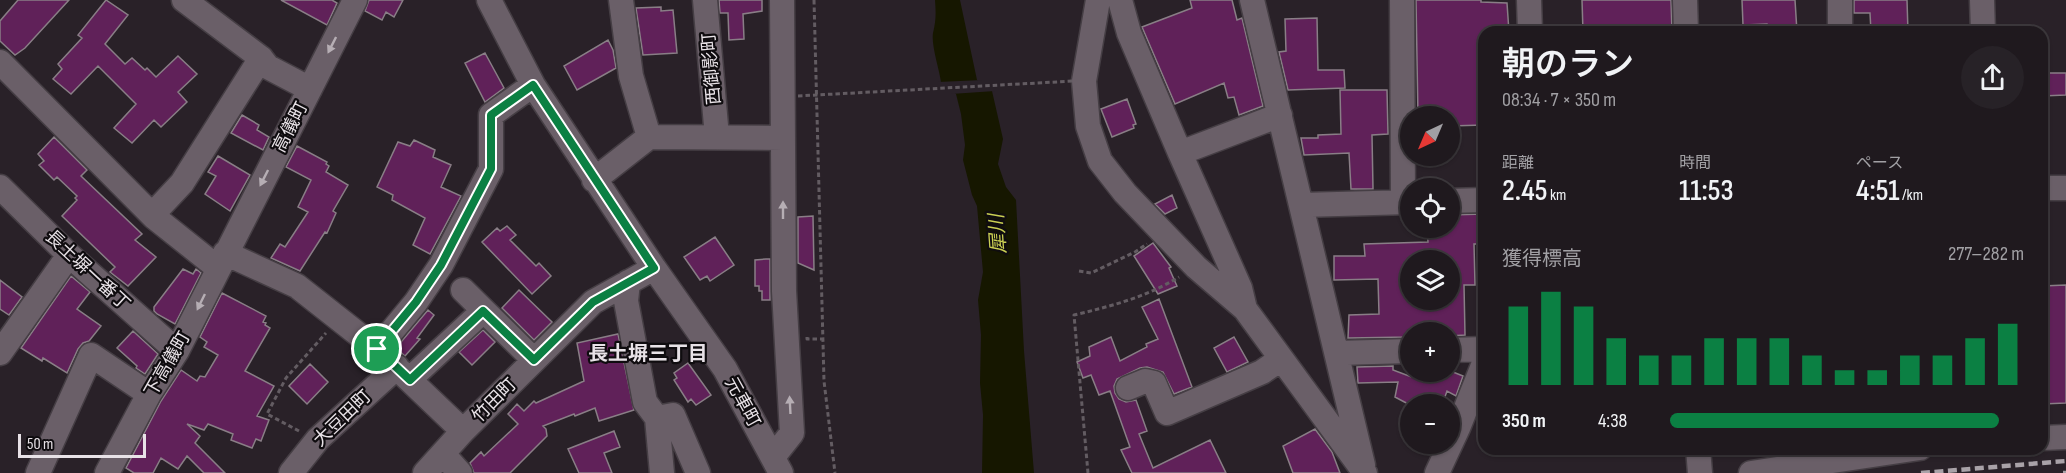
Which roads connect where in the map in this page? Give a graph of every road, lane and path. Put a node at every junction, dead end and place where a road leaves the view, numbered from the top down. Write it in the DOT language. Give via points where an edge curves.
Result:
graph roads {
  1 [pos="183,0"];
  2 [pos="355,0"];
  3 [pos="489,0"];
  4 [pos="621,0"];
  5 [pos="705,0"];
  6 [pos="782,0"];
  7 [pos="809,0"];
  8 [pos="814,0"];
  9 [pos="1098,0"];
  10 [pos="1120,0"];
  11 [pos="1251,0"];
  12 [pos="1402,0"];
  13 [pos="1529,0"];
  14 [pos="1685,0"];
  15 [pos="1840,0"];
  16 [pos="1982,0"];
  17 [pos="814,7"];
  18 [pos="1530,26"];
  19 [pos="1686,26"];
  20 [pos="1840,26"];
  21 [pos="1983,26"];
  22 [pos="261,58"];
  23 [pos="0,62"];
  24 [pos="1074,81"];
  25 [pos="533,85"];
  26 [pos="309,89"];
  27 [pos="798,96"];
  28 [pos="1280,115"];
  29 [pos="649,137"];
  30 [pos="717,137"];
  31 [pos="783,138"];
  32 [pos="1180,153"];
  33 [pos="1406,178"];
  34 [pos="594,180"];
  35 [pos="0,187"];
  36 [pos="2048,188"];
  37 [pos="2066,188"];
  38 [pos="1478,200"];
  39 [pos="1460,201"];
  40 [pos="1400,202"];
  41 [pos="1302,204"];
  42 [pos="152,215"];
  43 [pos="1163,233"];
  44 [pos="69,255"];
  45 [pos="222,261"];
  46 [pos="1196,267"];
  47 [pos="654,268"];
  48 [pos="1079,271"];
  49 [pos="628,282"];
  50 [pos="463,290"];
  51 [pos="1245,309"];
  52 [pos="483,311"];
  53 [pos="339,318"];
  54 [pos="377,349"];
  55 [pos="1478,349"];
  56 [pos="1460,350"];
  57 [pos="177,351"];
  58 [pos="1400,351"];
  59 [pos="0,353"];
  60 [pos="1337,353"];
  61 [pos="1281,359"];
  62 [pos="534,360"];
  63 [pos="404,373"];
  64 [pos="1478,378"];
  65 [pos="1128,388"];
  66 [pos="149,394"];
  67 [pos="657,418"];
  68 [pos="463,431"];
  69 [pos="2066,437"];
  70 [pos="2048,438"];
  71 [pos="314,443"];
  72 [pos="443,454"];
  73 [pos="1699,455"];
  74 [pos="1873,455"];
  75 [pos="777,465"];
  76 [pos="38,473"];
  77 [pos="107,473"];
  78 [pos="291,473"];
  79 [pos="425,473"];
  80 [pos="460,473"];
  81 [pos="662,473"];
  82 [pos="698,473"];
  83 [pos="835,473"];
  84 [pos="1088,473"];
  85 [pos="1365,473"];
  86 [pos="1437,473"];
  87 [pos="1700,473"];
  88 [pos="1751,473"];
  1 -- 22 [label="street"];
  2 -- 26 [label="street, 高儀町, one-way"];
  3 -- 25 [label="street, 元車町"];
  4 -- 29 [label="street" via="631,76"];
  5 -- 30 [label="street, 西御影町"];
  6 -- 31 [label="street"];
  7 -- 17 [label="path"];
  8 -- 17 [label="path"];
  9 -- 43 [label="street" via="1084,81 1088,126 1100,161"];
  10 -- 32 [label="street" via="1129,33"];
  11 -- 28 [label="street"];
  12 -- 33 [label="street"];
  13 -- 18 [label="street"];
  14 -- 19 [label="street"];
  15 -- 20 [label="street"];
  16 -- 21 [label="street"];
  17 -- 83 [label="path" via="824,381"];
  22 -- 26 [label="street" via="268,67"];
  22 -- 42 [label="street" via="182,183"];
  23 -- 42 [label="street"];
  24 -- 27 [label="path, bridge"];
  25 -- 34 [label="street, 元車町"];
  25 -- 54 [label="street" via="491,115 491,169 441,265"];
  26 -- 45 [label="street, 高儀町, one-way"];
  28 -- 32 [label="street"];
  28 -- 41 [label="street"];
  29 -- 30 [label="street"];
  29 -- 34 [label="street"];
  30 -- 31 [label="street"];
  75 -- 31 [label="street, one-way" via="792,433 784,291"];
  32 -- 51 [label="street" via="1240,288"];
  34 -- 47 [label="street, 元車町"];
  35 -- 44 [label="street, 長土塀一番丁"];
  36 -- 37 [label="street"];
  38 -- 39 [label="street"];
  40 -- 41 [label="street"];
  41 -- 60 [label="street"];
  42 -- 45 [label="street"];
  43 -- 46 [label="street"];
  43 -- 48 [label="path" via="1135,252 1091,273"];
  44 -- 57 [label="street, 長土塀一番丁"];
  44 -- 59 [label="street"];
  45 -- 53 [label="street" via="297,286"];
  45 -- 57 [label="street, 下高儀町, one-way"];
  46 -- 51 [label="street"];
  46 -- 84 [label="path" via="1157,290 1122,304 1074,315"];
  47 -- 49 [label="street, 竹田町"];
  47 -- 75 [label="street, 元車町" via="725,369"];
  49 -- 62 [label="street, 竹田町" via="593,302"];
  49 -- 67 [label="street" via="626,301 645,402"];
  50 -- 52 [label="street"];
  51 -- 61 [label="street"];
  52 -- 62 [label="street"];
  52 -- 63 [label="street, 大豆田町"];
  53 -- 54 [label="street"];
  53 -- 71 [label="path" via="286,378 267,414 296,428"];
  54 -- 63 [label="street"];
  55 -- 56 [label="street"];
  57 -- 66 [label="street, 下高儀町"];
  58 -- 60 [label="street"];
  60 -- 85 [label="street"];
  61 -- 65 [label="street" via="1262,372 1167,413 1154,383 1145,381"];
  61 -- 85 [label="street"];
  62 -- 68 [label="street, 竹田町"];
  63 -- 68 [label="street"];
  63 -- 71 [label="street, 大豆田町"];
  64 -- 86 [label="street"];
  66 -- 76 [label="street" via="91,355"];
  66 -- 77 [label="street, 下高儀町"];
  67 -- 81 [label="street"];
  67 -- 82 [label="street" via="673,415"];
  68 -- 72 [label="street, 竹田町"];
  69 -- 70 [label="street"];
  71 -- 78 [label="street, 大豆田町"];
  72 -- 79 [label="street, 竹田町"];
  72 -- 80 [label="street"];
  73 -- 87 [label="street"];
  74 -- 88 [label="street"];
}
